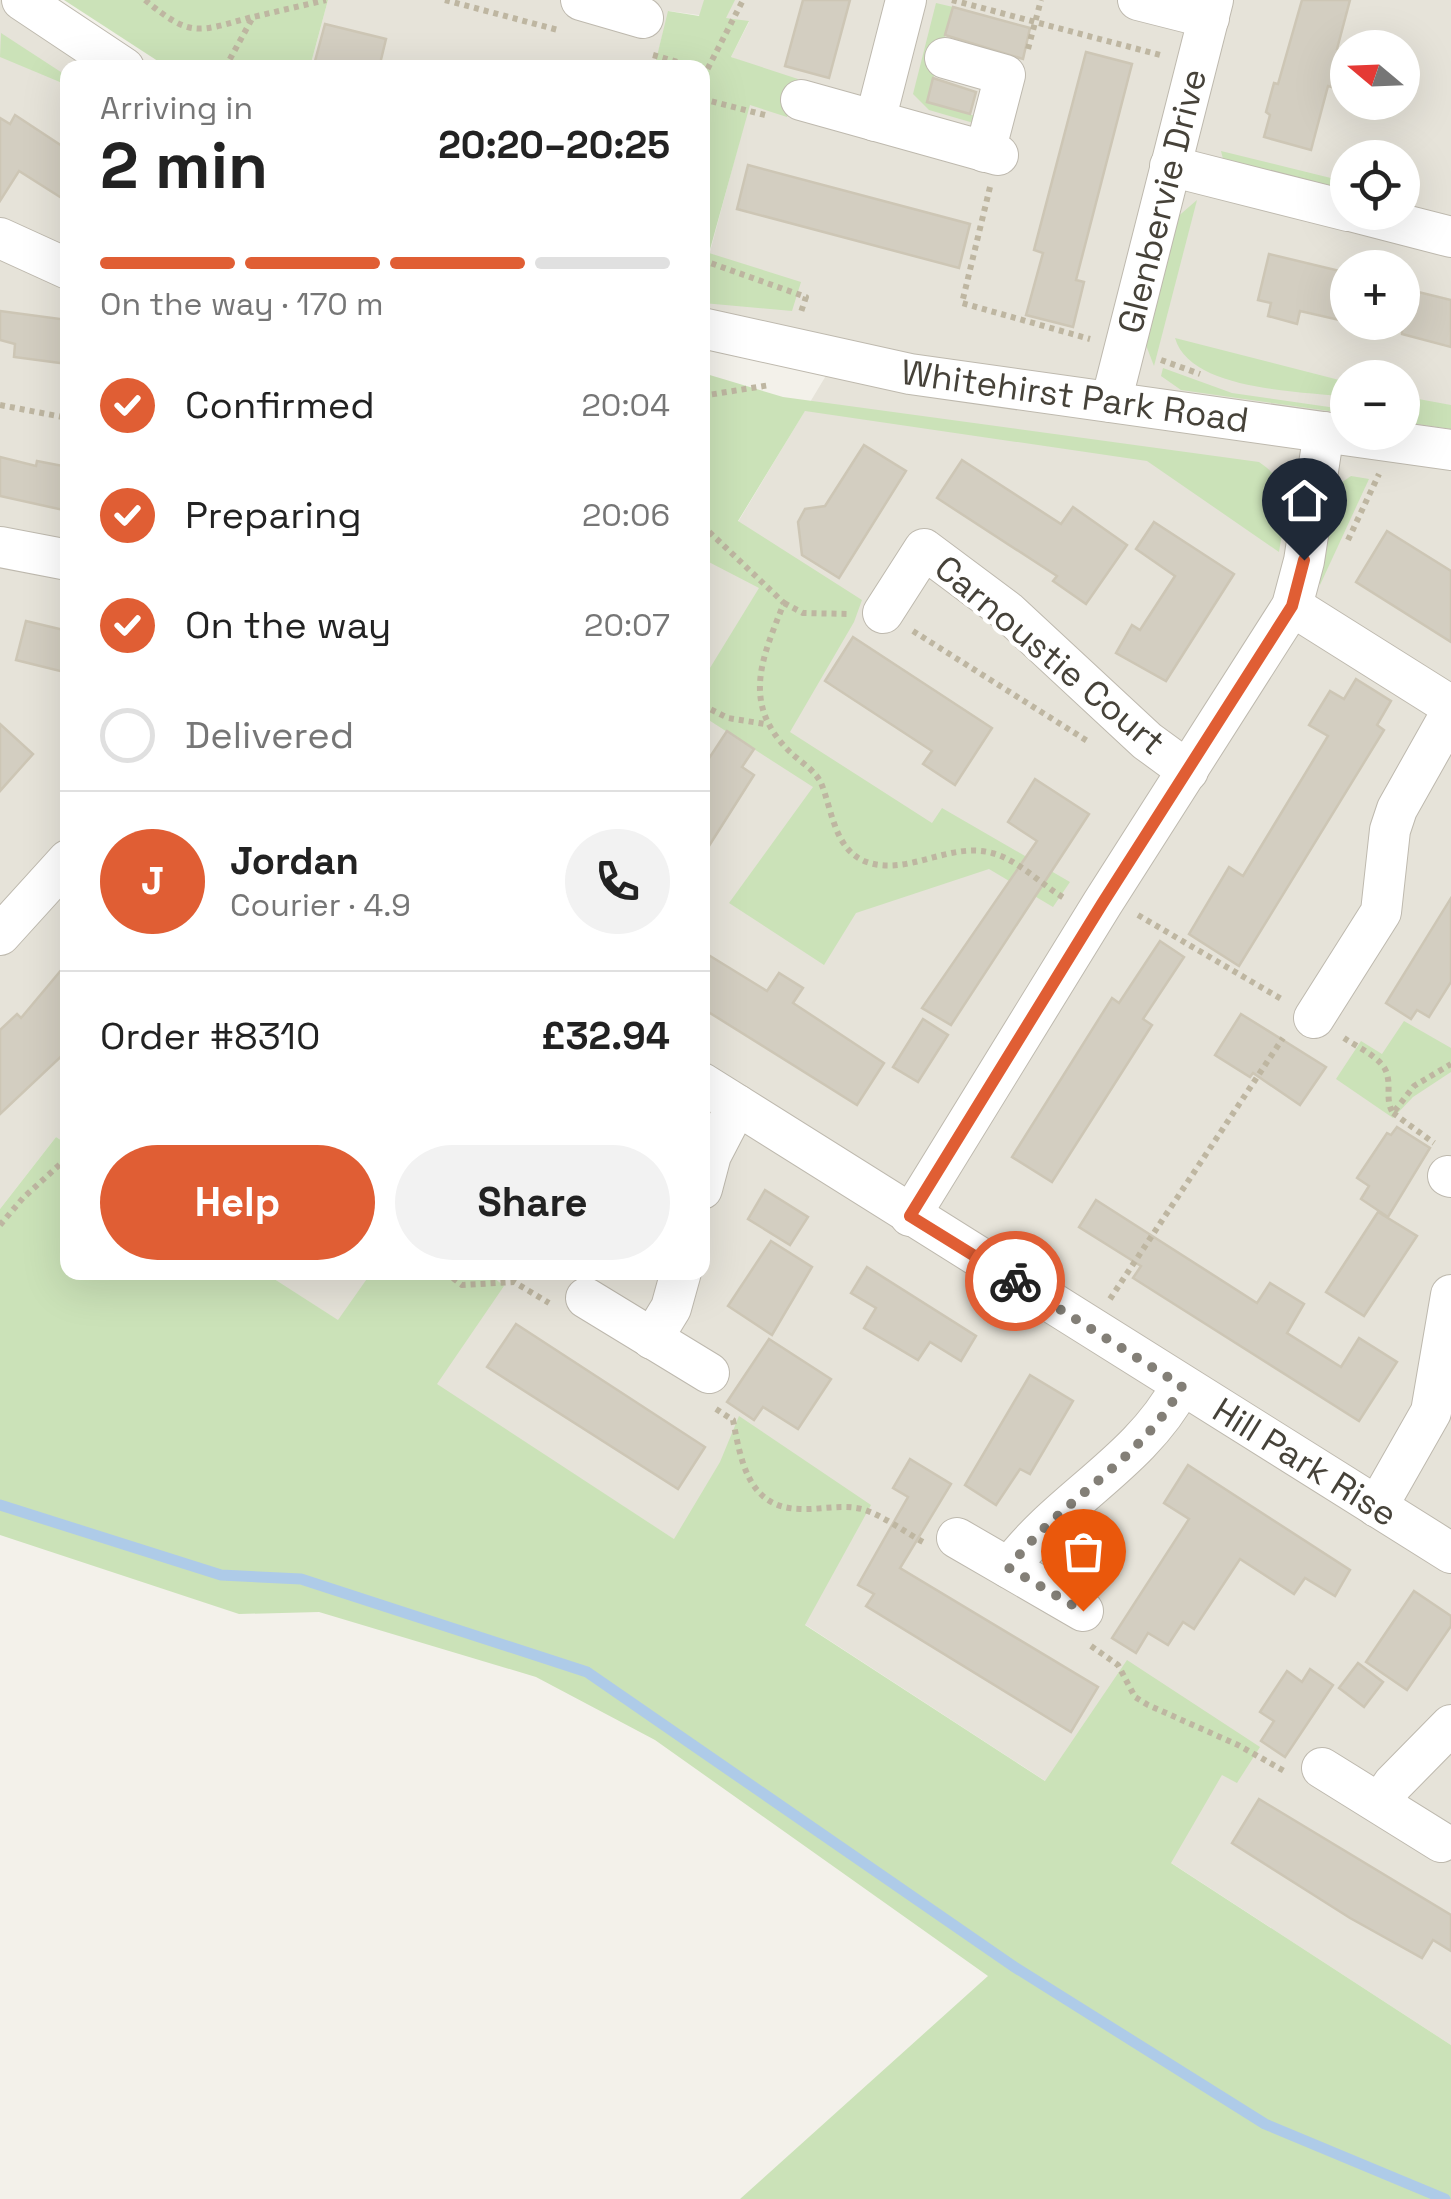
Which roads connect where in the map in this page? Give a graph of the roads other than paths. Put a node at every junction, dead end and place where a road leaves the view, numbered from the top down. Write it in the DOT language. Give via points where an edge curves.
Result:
graph roads {
  1 [pos="22,0"];
  2 [pos="906,0"];
  3 [pos="1138,0"];
  4 [pos="1211,9"];
  5 [pos="578,17"];
  6 [pos="644,18"];
  7 [pos="945,58"];
  8 [pos="112,60"];
  9 [pos="801,100"];
  10 [pos="874,121"];
  11 [pos="1170,166"];
  12 [pos="1330,207"];
  13 [pos="1420,229"];
  14 [pos="1451,237"];
  15 [pos="0,238"];
  16 [pos="60,265"];
  17 [pos="710,330"];
  18 [pos="1112,402"];
  19 [pos="1324,432"];
  20 [pos="1451,450"];
  21 [pos="0,547"];
  22 [pos="60,558"];
  23 [pos="1292,606"];
  24 [pos="883,613"];
  25 [pos="1451,710"];
  26 [pos="1188,771"];
  27 [pos="60,869"];
  28 [pos="0,935"];
  29 [pos="1308,1014"];
  30 [pos="710,1088"];
  31 [pos="737,1105"];
  32 [pos="710,1159"];
  33 [pos="910,1216"];
  34 [pos="679,1280"];
  35 [pos="1451,1295"];
  36 [pos="586,1298"];
  37 [pos="652,1339"];
  38 [pos="709,1373"];
  39 [pos="1182,1386"];
  40 [pos="1377,1507"];
  41 [pos="957,1538"];
  42 [pos="1451,1553"];
  43 [pos="1009,1568"];
  44 [pos="1083,1611"];
  45 [pos="1451,1725"];
  46 [pos="1322,1768"];
  47 [pos="1380,1803"];
  48 [pos="1441,1842"];
  1 -- 8 [label="street"];
  2 -- 10 [label="street"];
  3 -- 4 [label="street"];
  4 -- 11 [label="street, Glenbervie Drive"];
  5 -- 6 [label="street"];
  7 -- 10 [label="street" via="1005,75 992,154"];
  9 -- 10 [label="street"];
  11 -- 12 [label="street"];
  11 -- 18 [label="street, Glenbervie Drive"];
  13 -- 14 [label="street"];
  15 -- 16 [label="street"];
  17 -- 18 [label="street, Whitehirst Park Road" via="910,374"];
  18 -- 19 [label="street, Whitehirst Park Road"];
  19 -- 20 [label="street, Whitehirst Park Road"];
  19 -- 23 [label="street"];
  21 -- 22 [label="street"];
  23 -- 25 [label="street"];
  23 -- 26 [label="street"];
  24 -- 26 [label="street, Carnoustie Court" via="924,549 1006,610"];
  25 -- 29 [label="street" via="1397,809 1381,912"];
  26 -- 33 [label="street"];
  27 -- 28 [label="street"];
  30 -- 31 [label="street, Hill Park Rise"];
  31 -- 32 [label="street"];
  31 -- 33 [label="street, Hill Park Rise"];
  33 -- 39 [label="street, Hill Park Rise"];
  34 -- 37 [label="street" via="672,1308"];
  35 -- 40 [label="street" via="1431,1412"];
  36 -- 37 [label="street"];
  37 -- 38 [label="street"];
  39 -- 40 [label="street, Hill Park Rise"];
  39 -- 43 [label="street" via="1134,1452 1030,1540"];
  40 -- 42 [label="street, Hill Park Rise"];
  41 -- 43 [label="street"];
  43 -- 44 [label="street"];
  45 -- 47 [label="street"];
  46 -- 47 [label="street"];
  47 -- 48 [label="street"];
}
